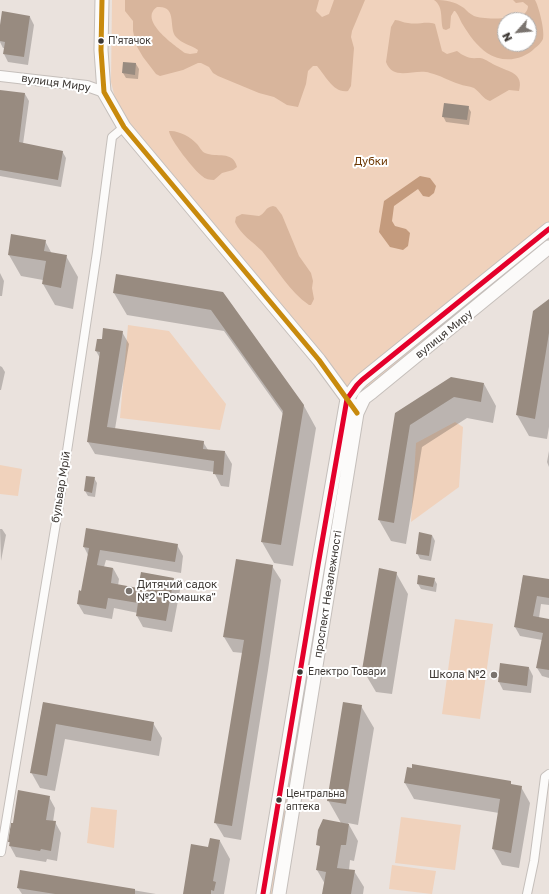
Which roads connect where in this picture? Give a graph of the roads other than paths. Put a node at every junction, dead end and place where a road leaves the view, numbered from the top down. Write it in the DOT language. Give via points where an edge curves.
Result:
graph roads {
  1 [pos="102,0"];
  2 [pos="0,76"];
  3 [pos="104,92"];
  4 [pos="124,127"];
  5 [pos="549,229"];
  6 [pos="549,247"];
  7 [pos="347,399"];
  8 [pos="357,413"];
  9 [pos="549,774"];
  10 [pos="1,852"];
  11 [pos="263,894"];
  12 [pos="279,894"];
  13 [pos="527,894"];
  1 -- 3 [label="street" via="101,50"];
  2 -- 3 [label="street, вулиця Миру" via="87,86"];
  3 -- 4 [label="street, вулиця Миру"];
  4 -- 7 [label="street, вулиця Миру" via="319,360"];
  4 -- 10 [label="street, бульвар Мрій" via="112,137 58,511"];
  5 -- 7 [label="street, вулиця Миру" via="356,385"];
  6 -- 8 [label="street, вулиця Миру" via="364,398"];
  7 -- 8 [label="street, вулиця Миру"];
  7 -- 11 [label="street, проспект Незалежності"];
  8 -- 12 [label="street, проспект Незалежності"];
  9 -- 13 [label="street" via="545,777"];
}
